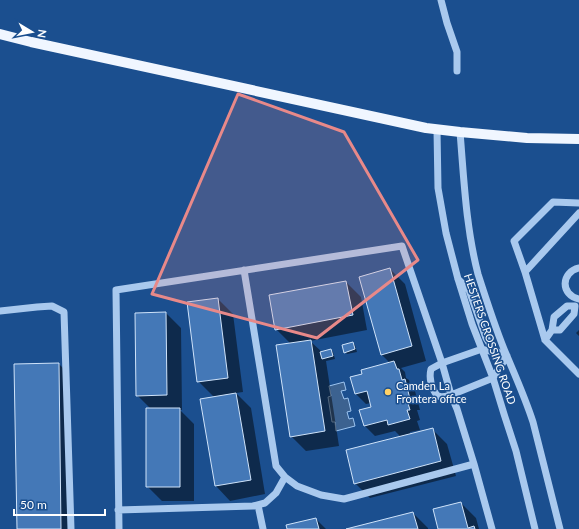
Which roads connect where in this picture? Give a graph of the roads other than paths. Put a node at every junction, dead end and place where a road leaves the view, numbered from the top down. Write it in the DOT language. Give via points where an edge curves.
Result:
graph roads {
  1 [pos="441,0"];
  2 [pos="0,34"];
  3 [pos="0,41"];
  4 [pos="31,42"];
  5 [pos="457,71"];
  6 [pos="437,130"];
  7 [pos="460,132"];
  8 [pos="579,139"];
  9 [pos="579,203"];
  10 [pos="579,213"];
  11 [pos="579,268"];
  12 [pos="244,270"];
  13 [pos="525,272"];
  14 [pos="458,279"];
  15 [pos="577,301"];
  16 [pos="0,311"];
  17 [pos="552,330"];
  18 [pos="545,340"];
  19 [pos="482,349"];
  20 [pos="507,356"];
  21 [pos="442,363"];
  22 [pos="579,374"];
  23 [pos="493,378"];
  24 [pos="451,395"];
  25 [pos="474,464"];
  26 [pos="285,477"];
  27 [pos="258,505"];
  28 [pos="118,510"];
  29 [pos="71,529"];
  30 [pos="119,529"];
  31 [pos="263,529"];
  32 [pos="492,529"];
  33 [pos="535,529"];
  34 [pos="560,529"];
  1 -- 5 [label="street" via="457,52"];
  2 -- 4 [label="main road"];
  3 -- 4 [label="main road"];
  4 -- 6 [label="main road"];
  6 -- 7 [label="main road"];
  6 -- 14 [label="street, HESTERS CROSSING ROAD" via="438,188"];
  7 -- 8 [label="main road" via="527,138"];
  7 -- 20 [label="street, HESTERS CROSSING ROAD" via="469,233 478,273"];
  9 -- 13 [label="street" via="553,202 514,241"];
  10 -- 13 [label="street"];
  11 -- 15 [label="street" via="569,273 565,283 568,293"];
  12 -- 21 [label="street" via="402,246"];
  12 -- 26 [label="street" via="276,466"];
  12 -- 28 [label="street" via="116,290"];
  13 -- 18 [label="street"];
  14 -- 19 [label="street, HESTERS CROSSING ROAD"];
  14 -- 20 [label="street" via="469,290 486,338 493,349"];
  15 -- 17 [label="street" via="554,317"];
  15 -- 17 [label="street" via="574,314 560,330"];
  16 -- 29 [label="street" via="52,306 64,312"];
  17 -- 18 [label="street"];
  18 -- 22 [label="street"];
  19 -- 20 [label="street"];
  19 -- 21 [label="street"];
  19 -- 23 [label="street, HESTERS CROSSING ROAD"];
  20 -- 23 [label="street"];
  20 -- 34 [label="street, HESTERS CROSSING ROAD" via="533,422"];
  21 -- 24 [label="street"];
  21 -- 24 [label="street" via="432,369 430,380 438,396"];
  23 -- 24 [label="street"];
  23 -- 33 [label="street, HESTERS CROSSING ROAD" via="516,451"];
  24 -- 25 [label="street"];
  25 -- 26 [label="street" via="344,499 321,495 297,486"];
  25 -- 32 [label="street"];
  26 -- 27 [label="street" via="276,493 265,503"];
  27 -- 28 [label="street"];
  27 -- 31 [label="street"];
  28 -- 30 [label="street"];
}
